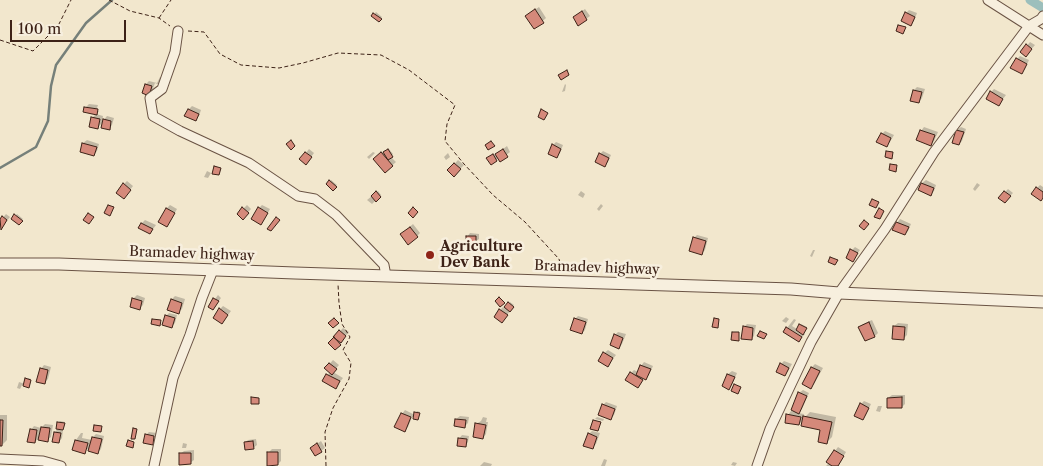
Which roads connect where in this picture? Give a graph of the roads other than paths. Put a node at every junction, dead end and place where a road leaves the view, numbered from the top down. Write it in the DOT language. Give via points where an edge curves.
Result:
graph roads {
  1 [pos="988,0"];
  2 [pos="1042,17"];
  3 [pos="1029,26"];
  4 [pos="178,31"];
  5 [pos="1043,35"];
  6 [pos="0,264"];
  7 [pos="213,270"];
  8 [pos="386,276"];
  9 [pos="839,293"];
  10 [pos="1043,302"];
  11 [pos="0,459"];
  12 [pos="61,466"];
  13 [pos="154,466"];
  14 [pos="757,466"];
  1 -- 3 [label="street"];
  2 -- 3 [label="street"];
  3 -- 5 [label="street"];
  3 -- 9 [label="street" via="934,152"];
  4 -- 8 [label="street" via="175,52 162,89 150,98 153,116 249,163 298,196 315,199 384,264"];
  6 -- 7 [label="street, Bramadev highway"];
  7 -- 8 [label="street, Bramadev highway"];
  7 -- 13 [label="street" via="173,378"];
  8 -- 9 [label="street, Bramadev highway"];
  9 -- 10 [label="street, Bramadev highway"];
  9 -- 14 [label="street" via="811,342 770,429"];
  11 -- 12 [label="street" via="43,461"];
}
